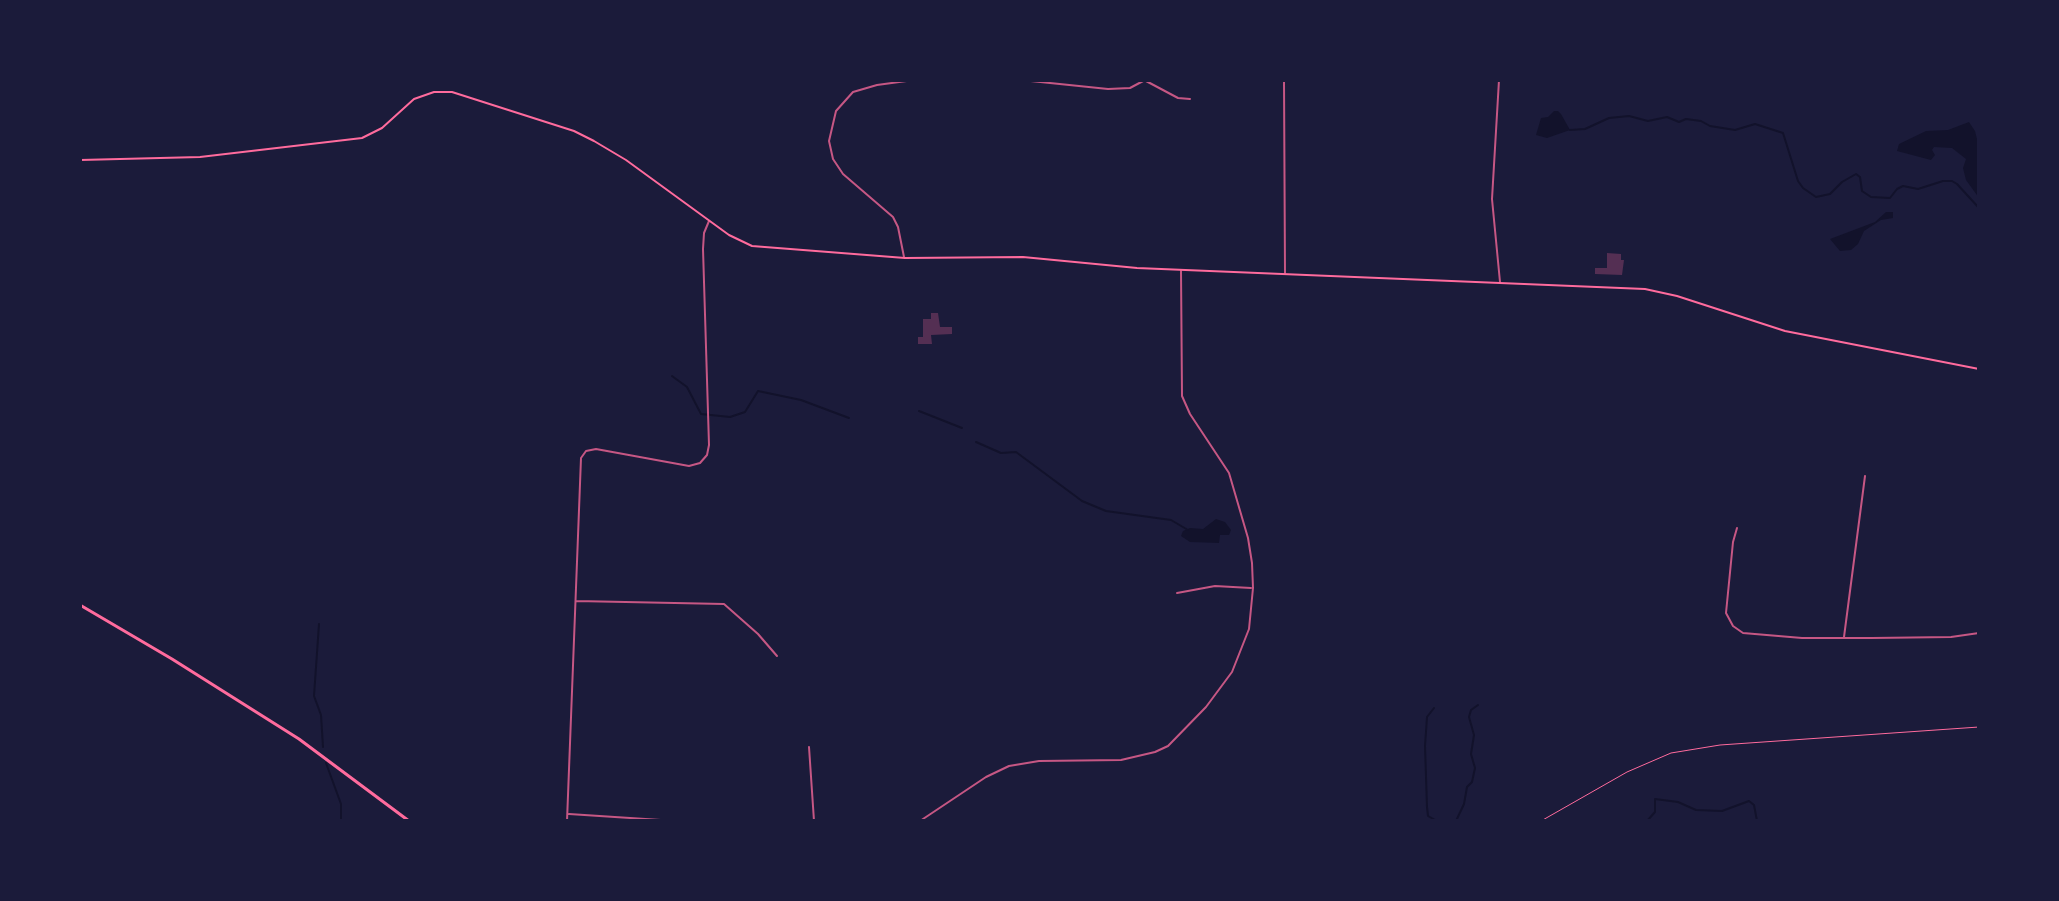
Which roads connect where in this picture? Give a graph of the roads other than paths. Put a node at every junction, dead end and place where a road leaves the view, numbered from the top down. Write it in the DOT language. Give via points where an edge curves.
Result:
graph roads {
  1 [pos="914,80"];
  2 [pos="1021,80"];
  3 [pos="1145,80"];
  4 [pos="1284,80"];
  5 [pos="1499,80"];
  6 [pos="1190,99"];
  7 [pos="80,160"];
  8 [pos="709,221"];
  9 [pos="905,258"];
  10 [pos="1181,270"];
  11 [pos="1285,273"];
  12 [pos="1500,282"];
  13 [pos="1979,369"];
  14 [pos="1865,476"];
  15 [pos="1737,528"];
  16 [pos="1253,588"];
  17 [pos="1177,593"];
  18 [pos="575,601"];
  19 [pos="80,605"];
  20 [pos="1979,633"];
  21 [pos="1844,638"];
  22 [pos="777,656"];
  23 [pos="809,747"];
  24 [pos="567,814"];
  25 [pos="409,821"];
  26 [pos="567,821"];
  27 [pos="676,821"];
  28 [pos="814,821"];
  29 [pos="920,821"];
  1 -- 9 [label="street" via="853,92 836,111 829,131 835,163 893,217"];
  2 -- 3 [label="street" via="1108,89 1130,88"];
  3 -- 6 [label="street"];
  4 -- 11 [label="street"];
  5 -- 12 [label="street" via="1492,199"];
  7 -- 8 [label="main road" via="200,157 362,138 414,99 452,92 594,141"];
  8 -- 9 [label="main road" via="752,246"];
  8 -- 18 [label="street" via="703,241 707,455 689,466 596,449 583,454"];
  9 -- 10 [label="main road" via="1023,257"];
  10 -- 11 [label="main road"];
  10 -- 16 [label="street" via="1182,396 1229,473 1248,538"];
  11 -- 12 [label="main road"];
  12 -- 13 [label="main road" via="1662,292 1785,331"];
  14 -- 21 [label="street"];
  15 -- 21 [label="street" via="1726,604 1733,626 1750,635"];
  16 -- 17 [label="street" via="1215,586"];
  16 -- 29 [label="street" via="1249,629 1232,672 1168,746 1138,758 1009,766"];
  18 -- 22 [label="street" via="724,604"];
  18 -- 24 [label="street"];
  19 -- 25 [label="main road" via="306,744"];
  20 -- 21 [label="street"];
  23 -- 28 [label="street"];
  24 -- 26 [label="street"];
  24 -- 27 [label="street"];
}
